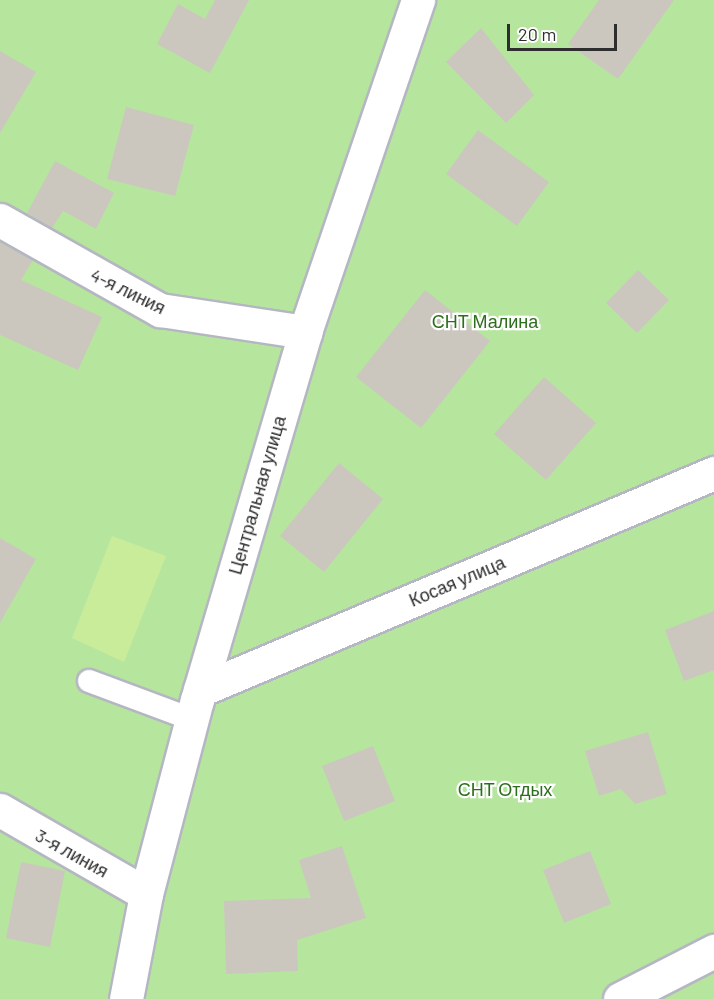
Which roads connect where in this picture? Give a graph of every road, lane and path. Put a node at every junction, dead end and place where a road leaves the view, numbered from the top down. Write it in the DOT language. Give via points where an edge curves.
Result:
graph roads {
  1 [pos="418,0"];
  2 [pos="0,220"];
  3 [pos="305,332"];
  4 [pos="714,473"];
  5 [pos="89,681"];
  6 [pos="195,704"];
  7 [pos="0,810"];
  8 [pos="146,894"];
  9 [pos="714,951"];
  10 [pos="126,999"];
  11 [pos="620,999"];
  1 -- 3 [label="street, Центральная улица"];
  2 -- 3 [label="street, 4-я линия" via="160,310"];
  3 -- 6 [label="street, Центральная улица"];
  4 -- 6 [label="street, Косая улица"];
  5 -- 6 [label="lane"];
  6 -- 8 [label="street, Центральная улица"];
  7 -- 8 [label="street, 3-я линия"];
  8 -- 10 [label="street, Центральная улица"];
  9 -- 11 [label="street"];
}
